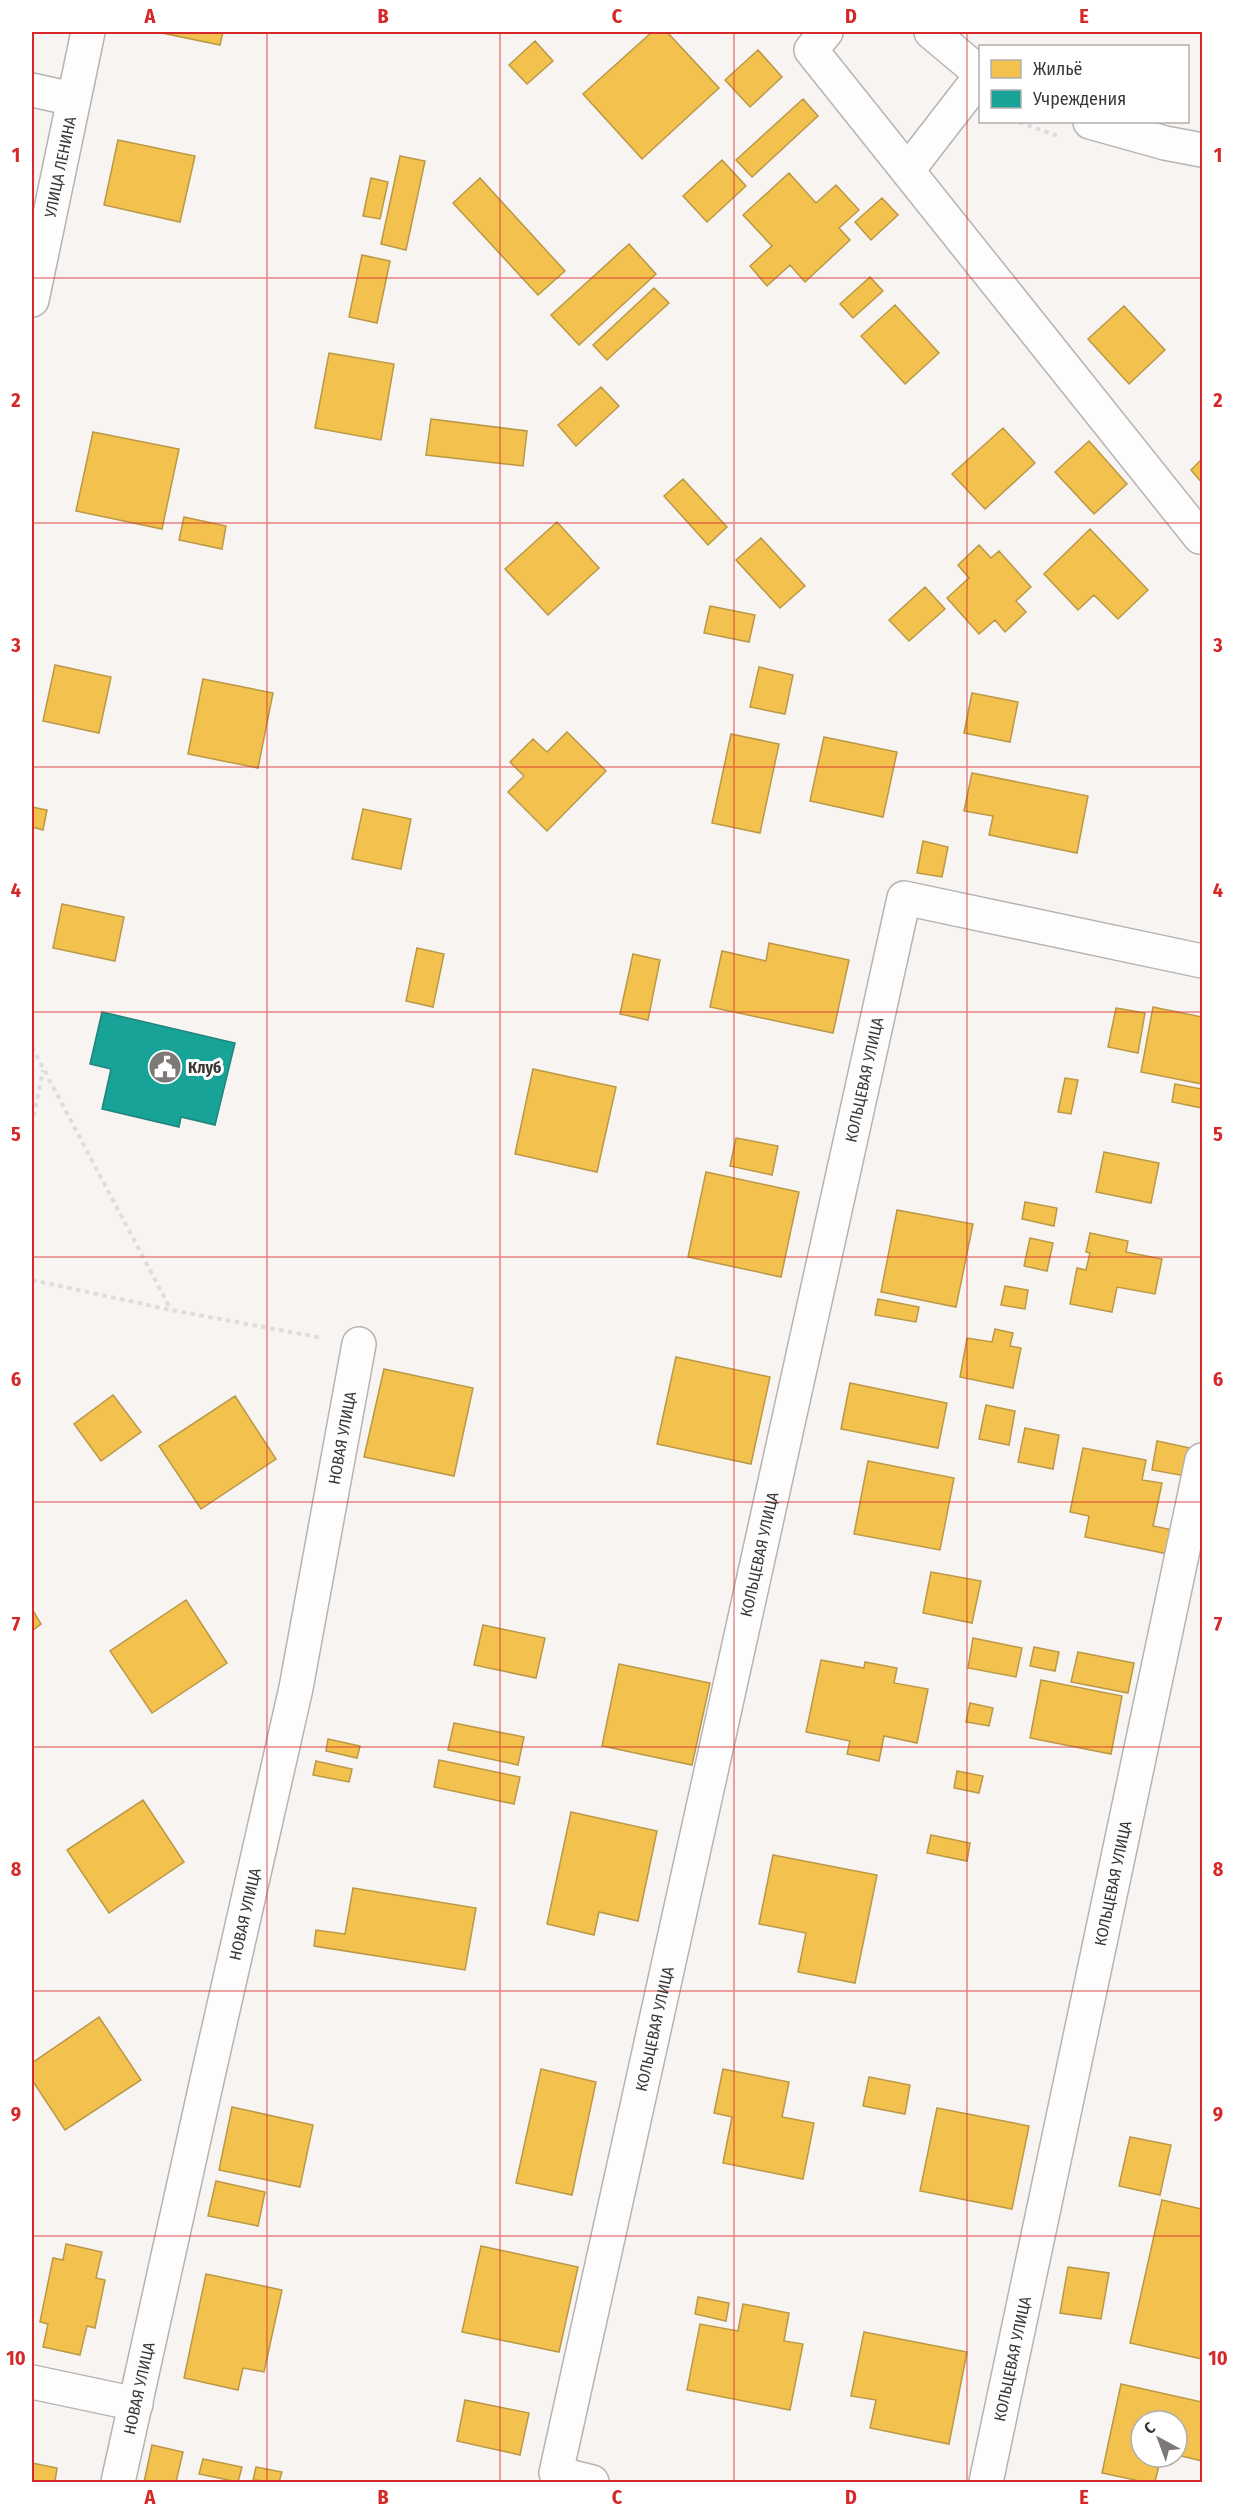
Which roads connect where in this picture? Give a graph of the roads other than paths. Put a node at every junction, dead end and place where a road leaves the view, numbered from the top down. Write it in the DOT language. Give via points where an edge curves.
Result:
graph roads {
  1 [pos="88,32"];
  2 [pos="826,32"];
  3 [pos="931,32"];
  4 [pos="979,73"];
  5 [pos="979,78"];
  6 [pos="32,90"];
  7 [pos="73,99"];
  8 [pos="1094,123"];
  9 [pos="1203,150"];
  10 [pos="908,170"];
  11 [pos="32,300"];
  12 [pos="1200,537"];
  13 [pos="1203,961"];
  14 [pos="359,1344"];
  15 [pos="1203,1460"];
  16 [pos="32,2382"];
  17 [pos="136,2404"];
  18 [pos="118,2482"];
  19 [pos="592,2482"];
  20 [pos="986,2482"];
  1 -- 7 [label="street, УЛИЦА ЛЕНИНА"];
  2 -- 10 [label="street" via="811,50"];
  3 -- 4 [label="street"];
  5 -- 10 [label="street"];
  6 -- 7 [label="street"];
  7 -- 11 [label="street, УЛИЦА ЛЕНИНА"];
  8 -- 9 [label="street"];
  10 -- 12 [label="street"];
  13 -- 19 [label="street, КОЛЬЦЕВАЯ УЛИЦА" via="904,898 556,2473"];
  14 -- 17 [label="street, НОВАЯ УЛИЦА" via="296,1688"];
  15 -- 20 [label="street, КОЛЬЦЕВАЯ УЛИЦА"];
  16 -- 17 [label="street"];
  17 -- 18 [label="street, НОВАЯ УЛИЦА"];
}
